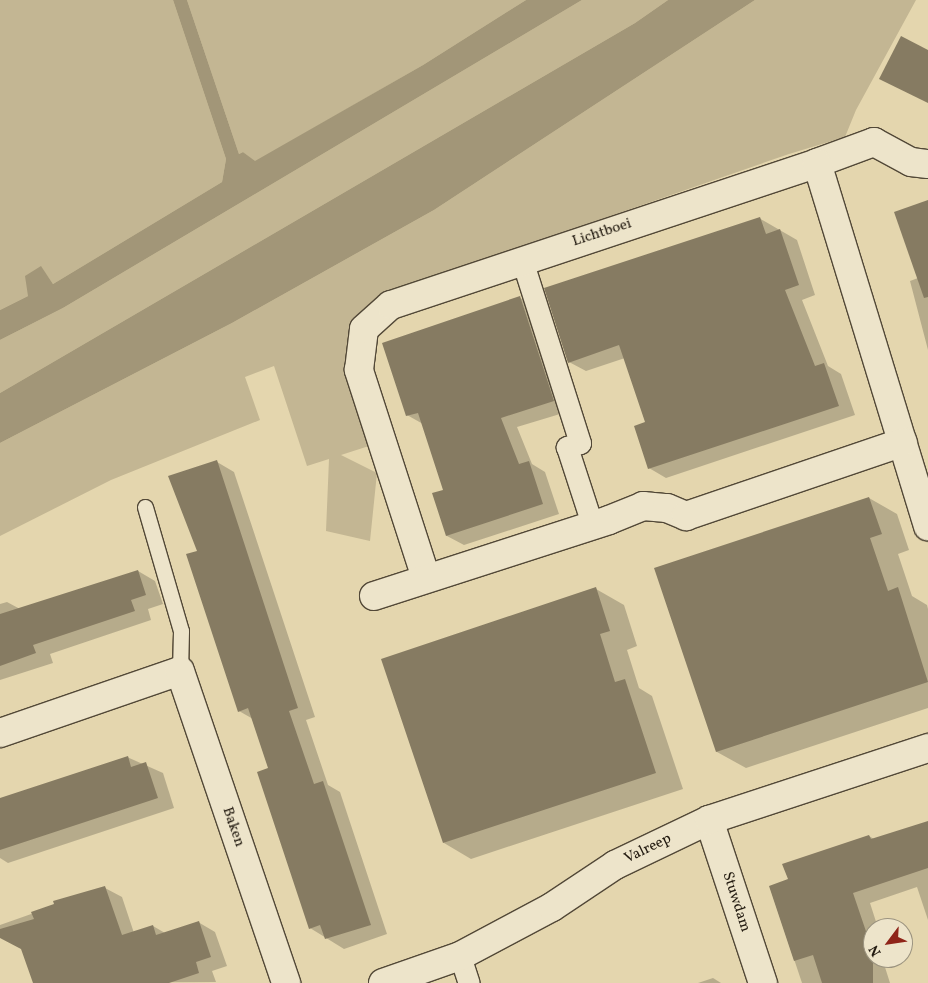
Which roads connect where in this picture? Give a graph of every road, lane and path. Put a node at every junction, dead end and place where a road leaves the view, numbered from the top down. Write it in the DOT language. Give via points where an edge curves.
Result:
graph roads {
  1 [pos="817,163"];
  2 [pos="928,164"];
  3 [pos="522,260"];
  4 [pos="904,442"];
  5 [pos="145,507"];
  6 [pos="592,524"];
  7 [pos="928,526"];
  8 [pos="426,578"];
  9 [pos="374,596"];
  10 [pos="180,671"];
  11 [pos="0,733"];
  12 [pos="928,748"];
  13 [pos="708,820"];
  14 [pos="460,956"];
  15 [pos="286,983"];
  16 [pos="383,983"];
  17 [pos="469,983"];
  18 [pos="762,983"];
  1 -- 2 [label="street, Lichtboei" via="874,142 911,162"];
  1 -- 3 [label="street, Lichtboei"];
  1 -- 4 [label="street"];
  3 -- 6 [label="street" via="580,443 567,447"];
  3 -- 8 [label="street, Lichtboei" via="391,305 364,329 359,370"];
  4 -- 6 [label="street" via="686,516 667,508 643,506"];
  4 -- 7 [label="street"];
  5 -- 10 [label="lane, Baken" via="181,632"];
  6 -- 8 [label="street"];
  8 -- 9 [label="street"];
  10 -- 11 [label="street"];
  10 -- 15 [label="street, Baken"];
  12 -- 13 [label="street, Valreep"];
  13 -- 14 [label="street, Valreep" via="615,865 552,907"];
  13 -- 18 [label="street, Stuwdam"];
  14 -- 16 [label="street, Valreep"];
  14 -- 17 [label="street"];
}
